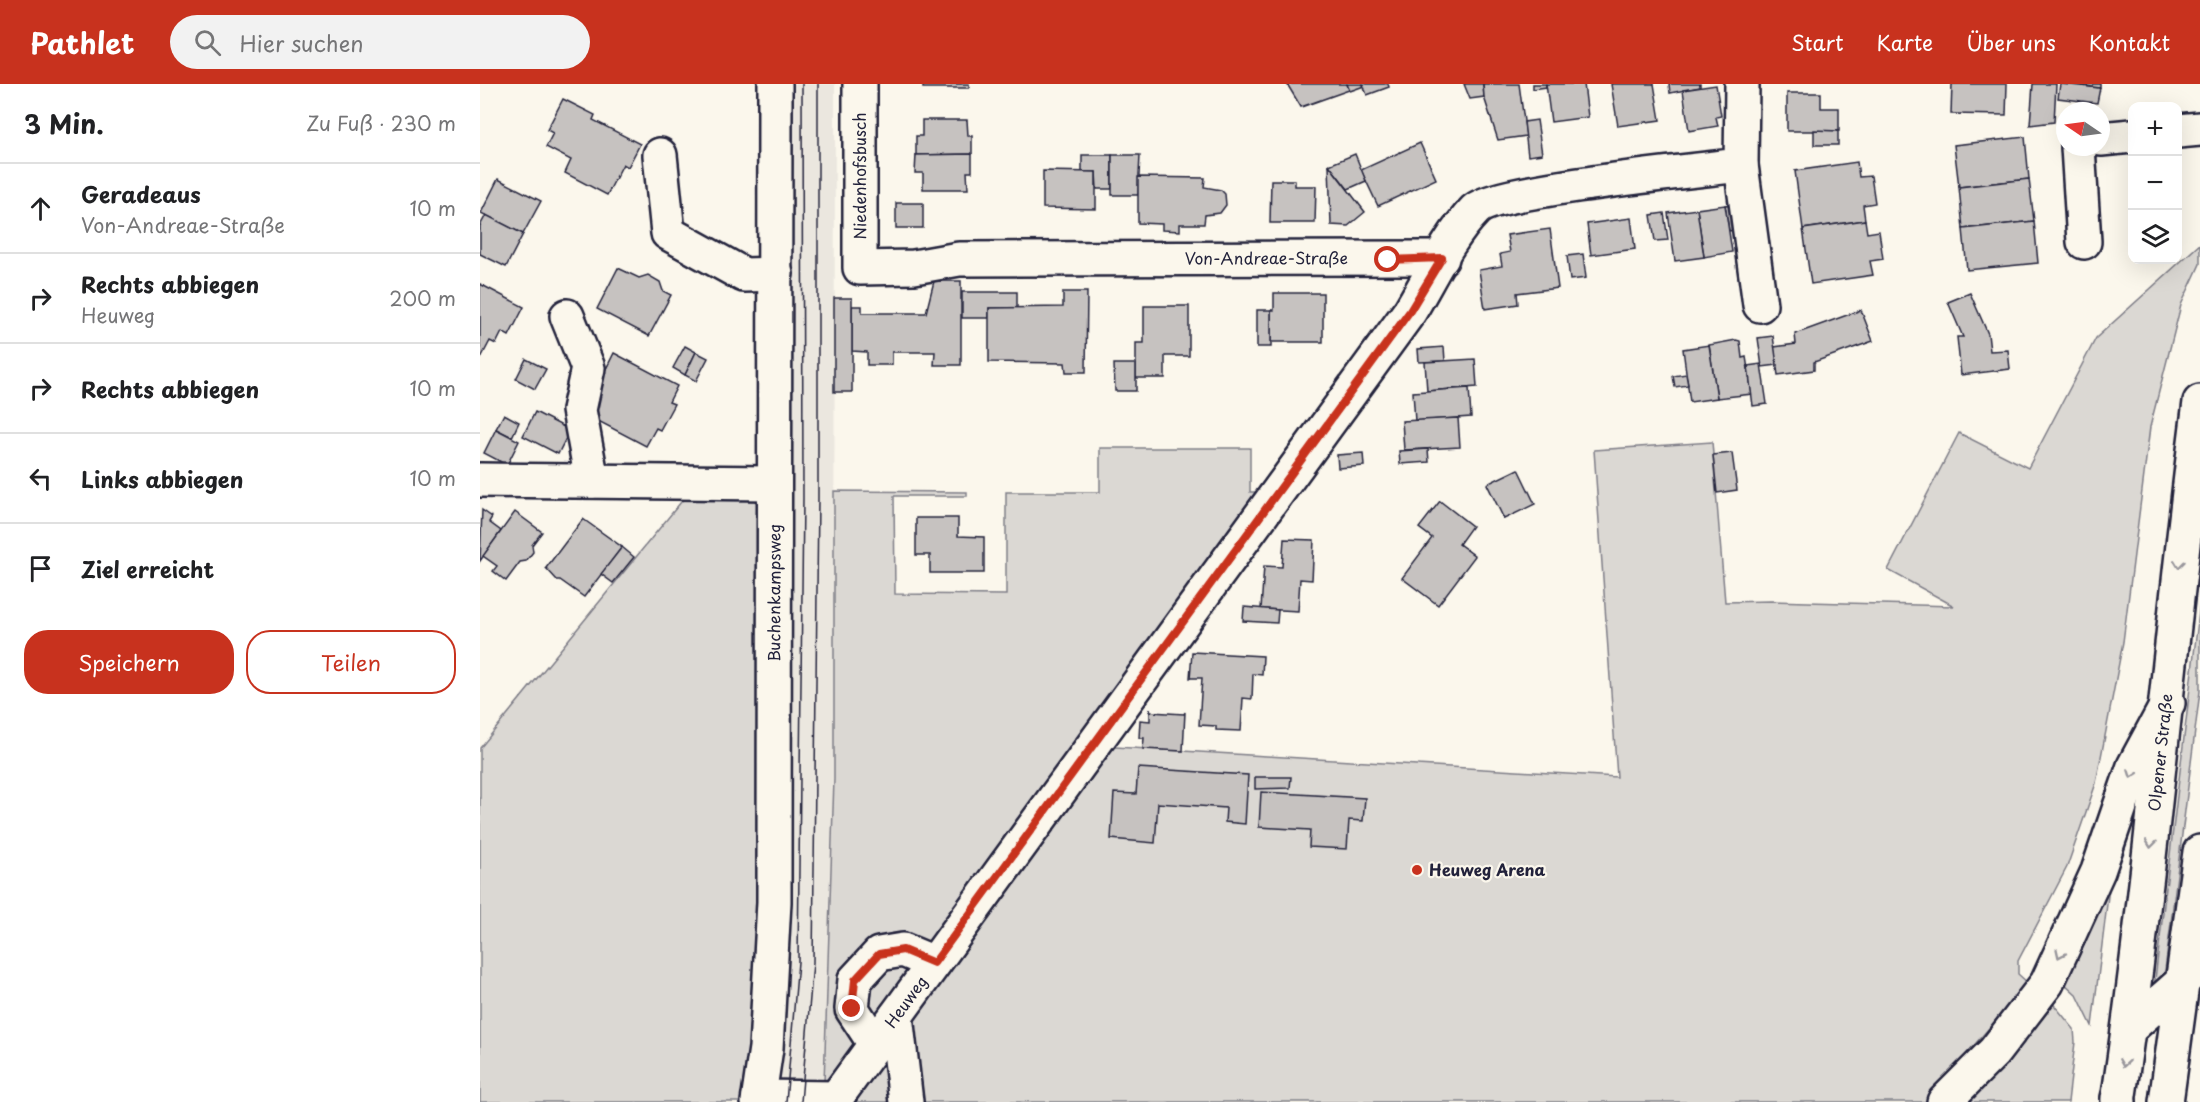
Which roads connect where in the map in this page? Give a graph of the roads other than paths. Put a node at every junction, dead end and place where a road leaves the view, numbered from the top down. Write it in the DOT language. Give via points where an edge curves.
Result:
graph roads {
  1 [pos="775,84"];
  2 [pos="860,84"];
  3 [pos="1742,84"];
  4 [pos="2200,129"];
  5 [pos="2182,131"];
  6 [pos="2128,136"];
  7 [pos="2110,138"];
  8 [pos="660,155"];
  9 [pos="2079,156"];
  10 [pos="1741,165"];
  11 [pos="2084,242"];
  12 [pos="1442,258"];
  13 [pos="860,268"];
  14 [pos="776,274"];
  15 [pos="1760,305"];
  16 [pos="567,316"];
  17 [pos="2200,402"];
  18 [pos="480,480"];
  19 [pos="592,481"];
  20 [pos="773,483"];
  21 [pos="2168,703"];
  22 [pos="2200,852"];
  23 [pos="934,963"];
  24 [pos="2191,973"];
  25 [pos="896,1016"];
  26 [pos="2130,1028"];
  27 [pos="875,1044"];
  28 [pos="758,1100"];
  29 [pos="2118,1101"];
  30 [pos="906,1102"];
  31 [pos="1944,1102"];
  32 [pos="2166,1102"];
  1 -- 14 [label="main road, Buchenkampsweg"];
  2 -- 13 [label="main road, Niedenhofsbusch"];
  3 -- 10 [label="main road"];
  4 -- 5 [label="main road"];
  6 -- 7 [label="main road"];
  8 -- 14 [label="main road" via="668,233 744,274"];
  9 -- 11 [label="main road"];
  10 -- 12 [label="main road" via="1497,199 1476,209"];
  10 -- 15 [label="main road"];
  12 -- 13 [label="main road, Von-Andreae-Straße" via="958,259 914,267"];
  12 -- 23 [label="main road, Heuweg" via="1410,311"];
  14 -- 20 [label="main road, Buchenkampsweg"];
  16 -- 19 [label="main road" via="588,368 579,410"];
  17 -- 21 [label="main road, Olpener Straße, one-way" via="2177,586"];
  18 -- 19 [label="main road"];
  19 -- 20 [label="main road"];
  20 -- 28 [label="main road, Buchenkampsweg" via="774,902 766,1048"];
  21 -- 26 [label="main road, Olpener Straße, one-way"];
  21 -- 31 [label="main road, one-way" via="2134,766 2098,871 2047,983 1994,1052"];
  22 -- 24 [label="main road"];
  23 -- 25 [label="main road, Heuweg"];
  23 -- 27 [label="main road" via="903,950 879,954 855,980 852,1009"];
  24 -- 26 [label="main road"];
  24 -- 32 [label="main road" via="2172,1055"];
  25 -- 27 [label="main road, Heuweg"];
  25 -- 30 [label="main road"];
  26 -- 29 [label="main road, Olpener Straße, one-way"];
  27 -- 28 [label="main road, Heuweg" via="836,1098"];
}
